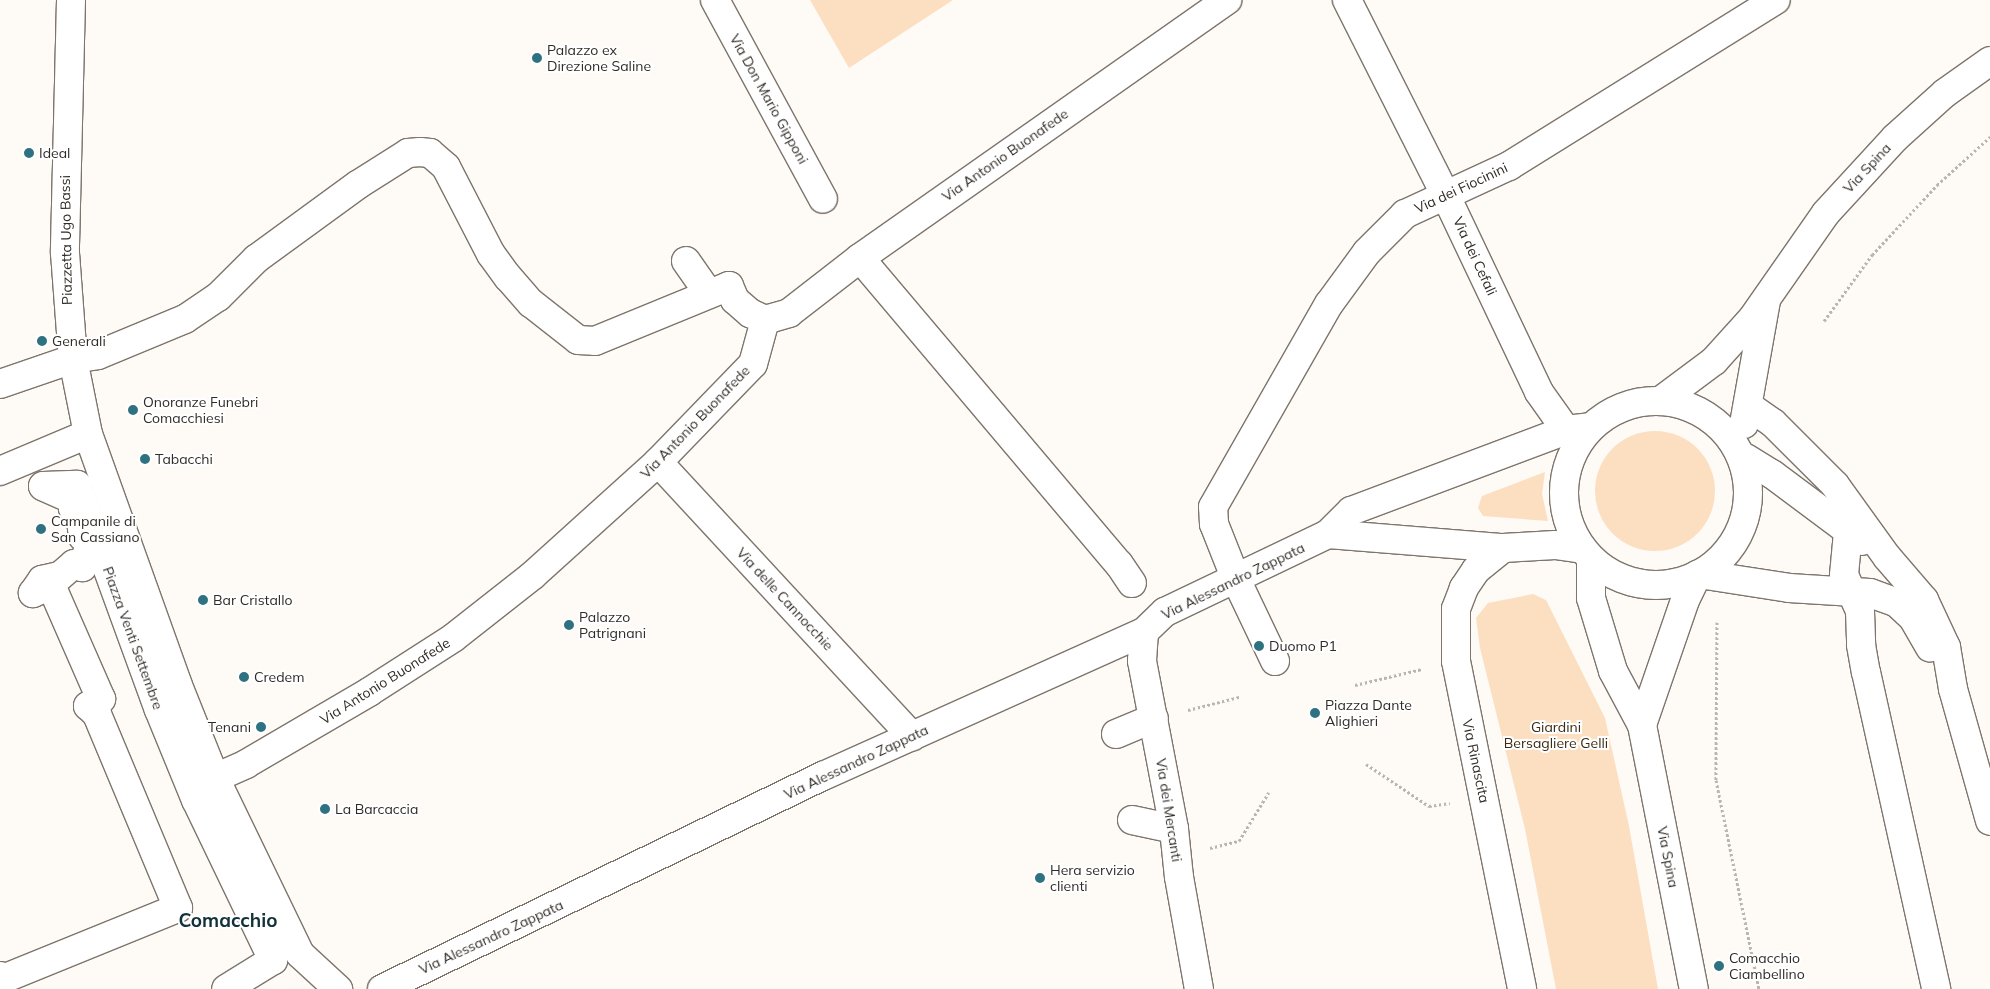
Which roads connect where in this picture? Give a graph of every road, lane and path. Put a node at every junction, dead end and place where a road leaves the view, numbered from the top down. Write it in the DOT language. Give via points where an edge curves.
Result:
graph roads {
  1 [pos="70,0"];
  2 [pos="715,0"];
  3 [pos="1227,0"];
  4 [pos="1347,0"];
  5 [pos="1776,0"];
  6 [pos="1990,61"];
  7 [pos="1990,137"];
  8 [pos="1445,194"];
  9 [pos="823,199"];
  10 [pos="860,258"];
  11 [pos="686,261"];
  12 [pos="709,294"];
  13 [pos="1767,296"];
  14 [pos="765,320"];
  15 [pos="1824,321"];
  16 [pos="73,359"];
  17 [pos="0,384"];
  18 [pos="79,389"];
  19 [pos="1663,399"];
  20 [pos="1750,407"];
  21 [pos="1578,428"];
  22 [pos="88,434"];
  23 [pos="1744,454"];
  24 [pos="658,462"];
  25 [pos="0,471"];
  26 [pos="1848,532"];
  27 [pos="1328,534"];
  28 [pos="1503,548"];
  29 [pos="1587,554"];
  30 [pos="1887,557"];
  31 [pos="1698,575"];
  32 [pos="1235,577"];
  33 [pos="1728,578"];
  34 [pos="1132,584"];
  35 [pos="1850,592"];
  36 [pos="1144,632"];
  37 [pos="1275,661"];
  38 [pos="1456,661"];
  39 [pos="1355,685"];
  40 [pos="1953,689"];
  41 [pos="1239,697"];
  42 [pos="1154,718"];
  43 [pos="1642,725"];
  44 [pos="1116,734"];
  45 [pos="912,736"];
  46 [pos="1366,764"];
  47 [pos="215,778"];
  48 [pos="1269,792"];
  49 [pos="1457,802"];
  50 [pos="1132,820"];
  51 [pos="1990,820"];
  52 [pos="1174,829"];
  53 [pos="1176,856"];
  54 [pos="300,954"];
  55 [pos="0,976"];
  56 [pos="226,989"];
  57 [pos="246,989"];
  58 [pos="338,989"];
  59 [pos="382,989"];
  60 [pos="1199,989"];
  61 [pos="1522,989"];
  62 [pos="1694,989"];
  63 [pos="1759,989"];
  64 [pos="1936,989"];
  1 -- 16 [label="street, Piazzetta Ugo Bassi" via="65,253"];
  2 -- 9 [label="street, Via Don Mario Gipponi"];
  3 -- 10 [label="street, Via Antonio Buonafede"];
  4 -- 8 [label="street, Via dei Cefali"];
  5 -- 8 [label="street, Via dei Fiocinini" via="1509,166"];
  6 -- 13 [label="street, Via Spina" via="1922,114 1871,164 1826,213"];
  7 -- 15 [label="path" via="1937,185 1872,255"];
  8 -- 21 [label="street, Via dei Cefali" via="1539,392"];
  8 -- 32 [label="street, Via dei Fiocinini" via="1405,214 1356,267 1328,304 1225,484 1213,507 1214,524"];
  10 -- 14 [label="street, Via Antonio Buonafede" via="789,314"];
  10 -- 34 [label="street" via="1119,564"];
  11 -- 12 [label="street"];
  12 -- 14 [label="street" via="729,286 735,300"];
  12 -- 16 [label="street" via="595,341 578,340 531,303 508,277 491,254 446,167 430,154 408,153 359,184 256,259 218,297 185,319 98,355"];
  13 -- 19 [label="street, Via Spina" via="1752,319 1714,361"];
  13 -- 20 [label="street, Via Spina"];
  14 -- 24 [label="street, Via Antonio Buonafede" via="752,364"];
  16 -- 17 [label="street"];
  16 -- 18 [label="street, Piazzetta Ugo Bassi"];
  18 -- 22 [label="street, Piazza Venti Settembre"];
  19 -- 21 [label="street" via="1630,404"];
  19 -- 23 [label="street" via="1687,406 1720,427"];
  20 -- 23 [label="street, Via Spina"];
  20 -- 30 [label="street" via="1774,423 1835,485"];
  21 -- 27 [label="street, Via Alessandro Zappata" via="1351,511"];
  21 -- 29 [label="street" via="1563,489 1568,521"];
  22 -- 25 [label="street"];
  22 -- 47 [label="street, Piazza Venti Settembre" via="177,683"];
  23 -- 26 [label="street"];
  23 -- 31 [label="street, Via Spina" via="1748,504 1742,525 1727,551"];
  24 -- 45 [label="street, Via delle Cannocchie"];
  24 -- 47 [label="street, Via Antonio Buonafede" via="533,575 454,638 369,692 246,764"];
  26 -- 30 [label="street"];
  26 -- 35 [label="street" via="1844,575"];
  27 -- 28 [label="street, Via Alessandro Zappata"];
  27 -- 32 [label="street, Via Alessandro Zappata"];
  28 -- 29 [label="street, Via Alessandro Zappata" via="1556,546"];
  28 -- 38 [label="street, Via Rinascita" via="1476,570 1464,588 1456,609"];
  29 -- 31 [label="street" via="1618,577 1635,582 1670,584"];
  29 -- 43 [label="street, Via Spina" via="1591,598 1613,671"];
  30 -- 40 [label="street" via="1924,600 1946,646"];
  31 -- 33 [label="street"];
  31 -- 43 [label="street" via="1685,600"];
  32 -- 36 [label="street, Via Alessandro Zappata" via="1165,612"];
  32 -- 37 [label="street, Via dei Fiocinini"];
  33 -- 35 [label="street" via="1789,588"];
  33 -- 63 [label="path" via="1717,610 1716,780"];
  35 -- 40 [label="street" via="1870,593 1897,603 1913,618"];
  35 -- 64 [label="street" via="1860,611 1861,645"];
  36 -- 42 [label="street, Via dei Mercanti" via="1142,661"];
  36 -- 45 [label="street, Via Alessandro Zappata"];
  38 -- 39 [label="path"];
  38 -- 61 [label="street, Via Rinascita"];
  40 -- 51 [label="street"];
  41 -- 42 [label="path"];
  42 -- 44 [label="street"];
  42 -- 52 [label="street, Via dei Mercanti"];
  43 -- 62 [label="street, Via Spina"];
  45 -- 59 [label="street, Via Alessandro Zappata"];
  46 -- 49 [label="path" via="1429,806"];
  47 -- 54 [label="street, Piazza Venti Settembre"];
  48 -- 53 [label="path" via="1238,841"];
  50 -- 52 [label="street"];
  52 -- 53 [label="street, Via dei Mercanti"];
  53 -- 60 [label="street, Via dei Mercanti"];
  54 -- 57 [label="street"];
  54 -- 58 [label="street, Piazza Venti Settembre"];
  55 -- 56 [label="street, Piazza Venti Settembre" via="3,979 178,908 97,714 88,706 102,699 51,585 33,593 42,580 60,576 74,564 82,567 92,540 83,537 73,508 76,501 43,486 77,485 159,710 196,800 273,960"];
}
